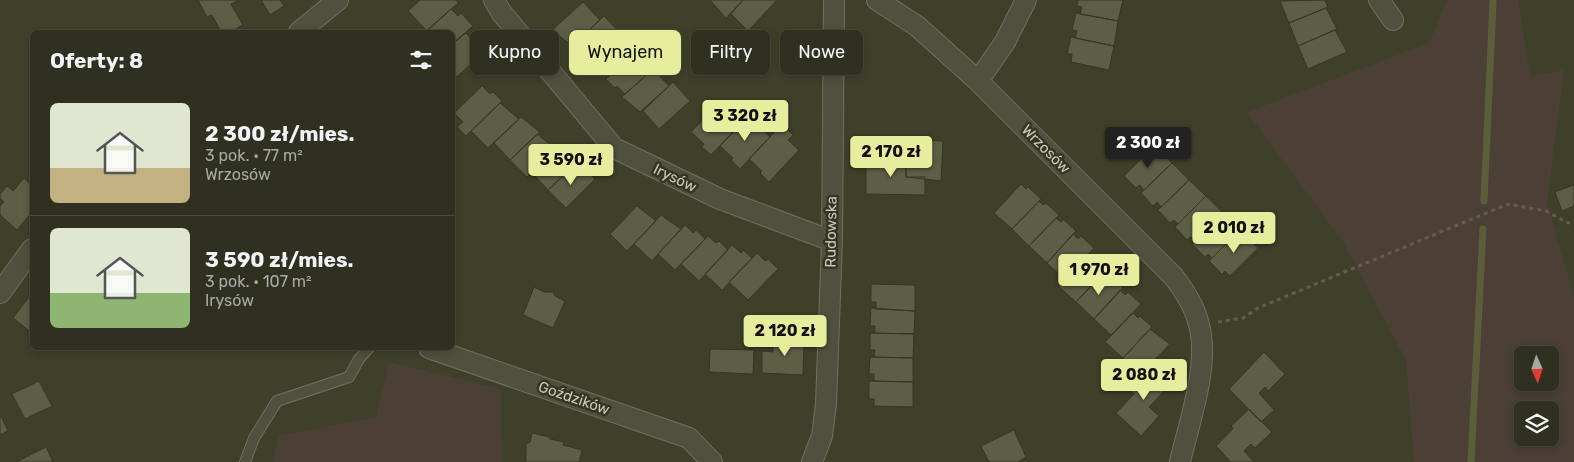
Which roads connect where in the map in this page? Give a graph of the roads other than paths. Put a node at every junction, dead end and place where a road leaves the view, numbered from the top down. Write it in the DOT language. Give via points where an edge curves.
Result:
graph roads {
  1 [pos="338,0"];
  2 [pos="494,0"];
  3 [pos="834,0"];
  4 [pos="877,0"];
  5 [pos="1026,0"];
  6 [pos="1379,0"];
  7 [pos="1393,20"];
  8 [pos="301,30"];
  9 [pos="978,81"];
  10 [pos="832,241"];
  11 [pos="30,252"];
  12 [pos="0,293"];
  13 [pos="367,350"];
  14 [pos="435,350"];
  15 [pos="244,462"];
  16 [pos="712,462"];
  17 [pos="812,462"];
  18 [pos="1180,462"];
  1 -- 8 [label="street"];
  2 -- 10 [label="street, Irysów" via="614,148 720,199"];
  3 -- 10 [label="street, Rudowska"];
  4 -- 9 [label="street, Wrzosów" via="916,26"];
  5 -- 9 [label="street" via="1005,42"];
  6 -- 7 [label="street"];
  9 -- 18 [label="street, Wrzosów" via="1174,277 1192,305 1202,344 1200,370"];
  10 -- 17 [label="street, Rudowska" via="826,404 822,436"];
  11 -- 12 [label="street"];
  13 -- 15 [label="lane" via="349,377 277,401 254,438"];
  14 -- 16 [label="street, Goździków" via="689,438"];
}
